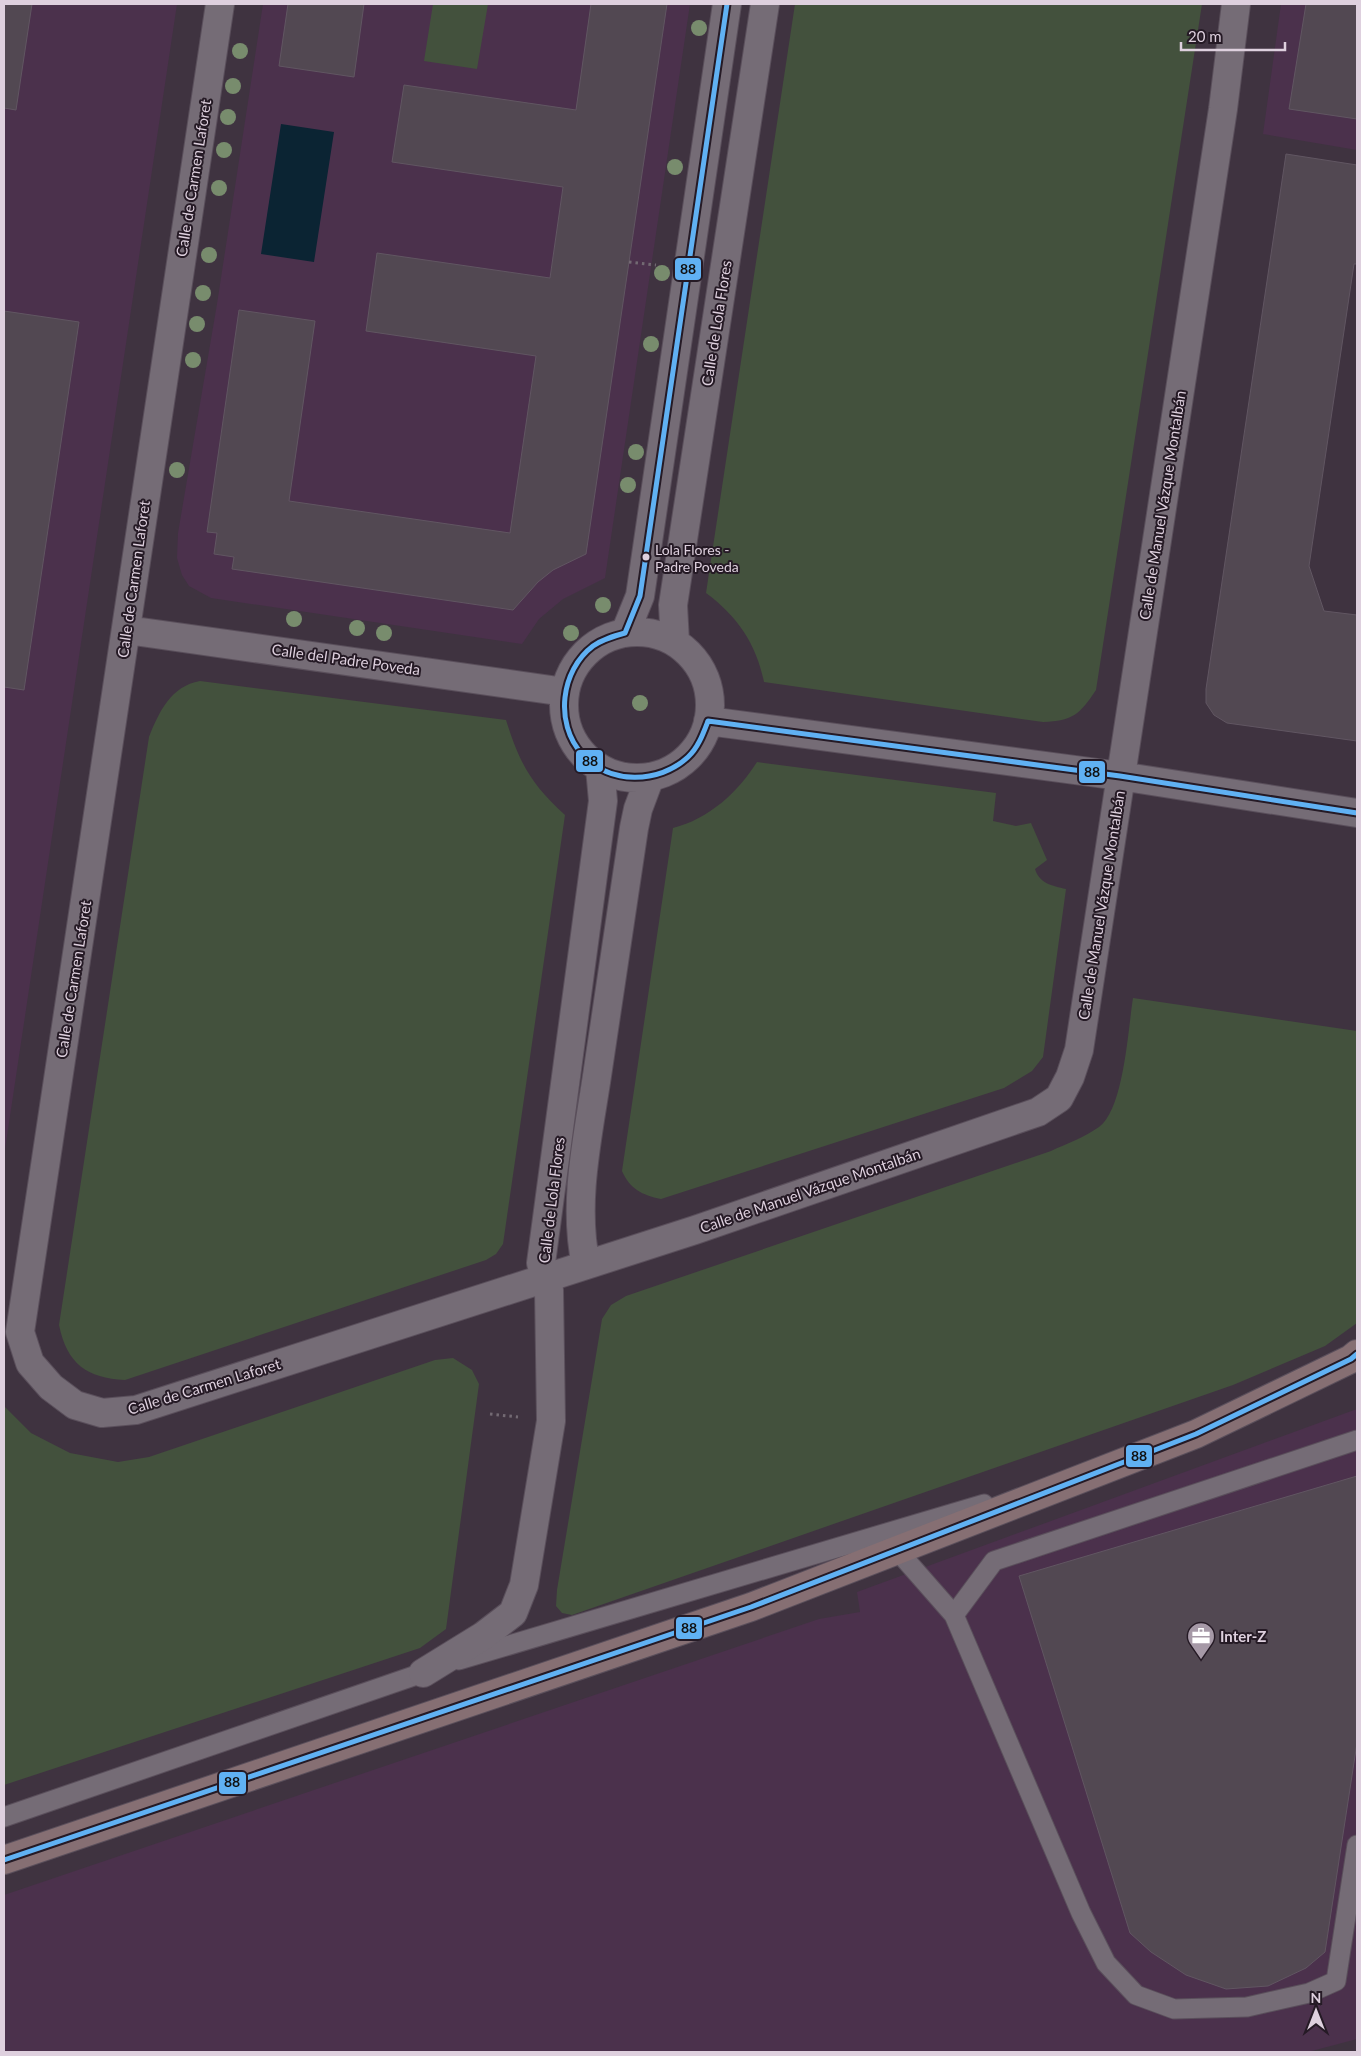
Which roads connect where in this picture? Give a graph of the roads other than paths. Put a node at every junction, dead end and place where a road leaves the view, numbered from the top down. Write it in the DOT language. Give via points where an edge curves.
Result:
graph roads {
  1 [pos="220,4"];
  2 [pos="727,4"];
  3 [pos="764,4"];
  4 [pos="1236,4"];
  5 [pos="127,630"];
  6 [pos="625,633"];
  7 [pos="675,642"];
  8 [pos="565,692"];
  9 [pos="708,721"];
  10 [pos="600,768"];
  11 [pos="1120,776"];
  12 [pos="650,777"];
  13 [pos="1357,813"];
  14 [pos="586,1264"];
  15 [pos="545,1277"];
  16 [pos="1357,1354"];
  17 [pos="1357,1440"];
  18 [pos="1117,1465"];
  19 [pos="897,1550"];
  20 [pos="954,1615"];
  21 [pos="424,1673"];
  22 [pos="4,1817"];
  23 [pos="1357,1844"];
  24 [pos="4,1860"];
  1 -- 5 [label="street, Calle de Carmen Laforet"];
  2 -- 6 [label="street" via="640,596"];
  3 -- 7 [label="street, Calle de Lola Flores" via="673,605"];
  4 -- 11 [label="street, Calle de Manuel Vázque Montalbán" via="1223,109"];
  5 -- 8 [label="street, Calle del Padre Poveda"];
  5 -- 15 [label="street, Calle de Carmen Laforet" via="24,1298 20,1332 30,1363 51,1387 75,1405 102,1413 136,1410"];
  6 -- 7 [label="street" via="642,632"];
  6 -- 8 [label="street" via="608,638 586,653 570,674"];
  7 -- 9 [label="street" via="695,661 708,685 711,703"];
  8 -- 10 [label="street" via="564,713 570,735 582,754"];
  9 -- 11 [label="street"];
  9 -- 12 [label="street" via="701,741 688,758 670,770"];
  10 -- 12 [label="street" via="616,775"];
  10 -- 15 [label="street, Calle de Lola Flores" via="603,801 541,1263"];
  11 -- 13 [label="street"];
  11 -- 14 [label="street, Calle de Manuel Vázque Montalbán" via="1079,1050 1059,1098 1038,1112 695,1230"];
  12 -- 14 [label="street, Calle de Lola Flores" via="634,828 581,1192 580,1239"];
  14 -- 15 [label="street, Calle de Carmen Laforet"];
  15 -- 21 [label="street, Calle de Lola Flores" via="549,1290 551,1421 524,1585 513,1613"];
  16 -- 18 [label="highway" via="1196,1434"];
  17 -- 20 [label="lane" via="994,1561"];
  18 -- 19 [label="highway"];
  18 -- 21 [label="lane" via="478,1654"];
  19 -- 20 [label="lane"];
  19 -- 24 [label="highway" via="752,1606"];
  20 -- 23 [label="lane" via="1081,1913 1106,1963 1136,1995 1174,2009 1247,2006 1309,1993 1336,1981"];
  21 -- 22 [label="lane"];
}
